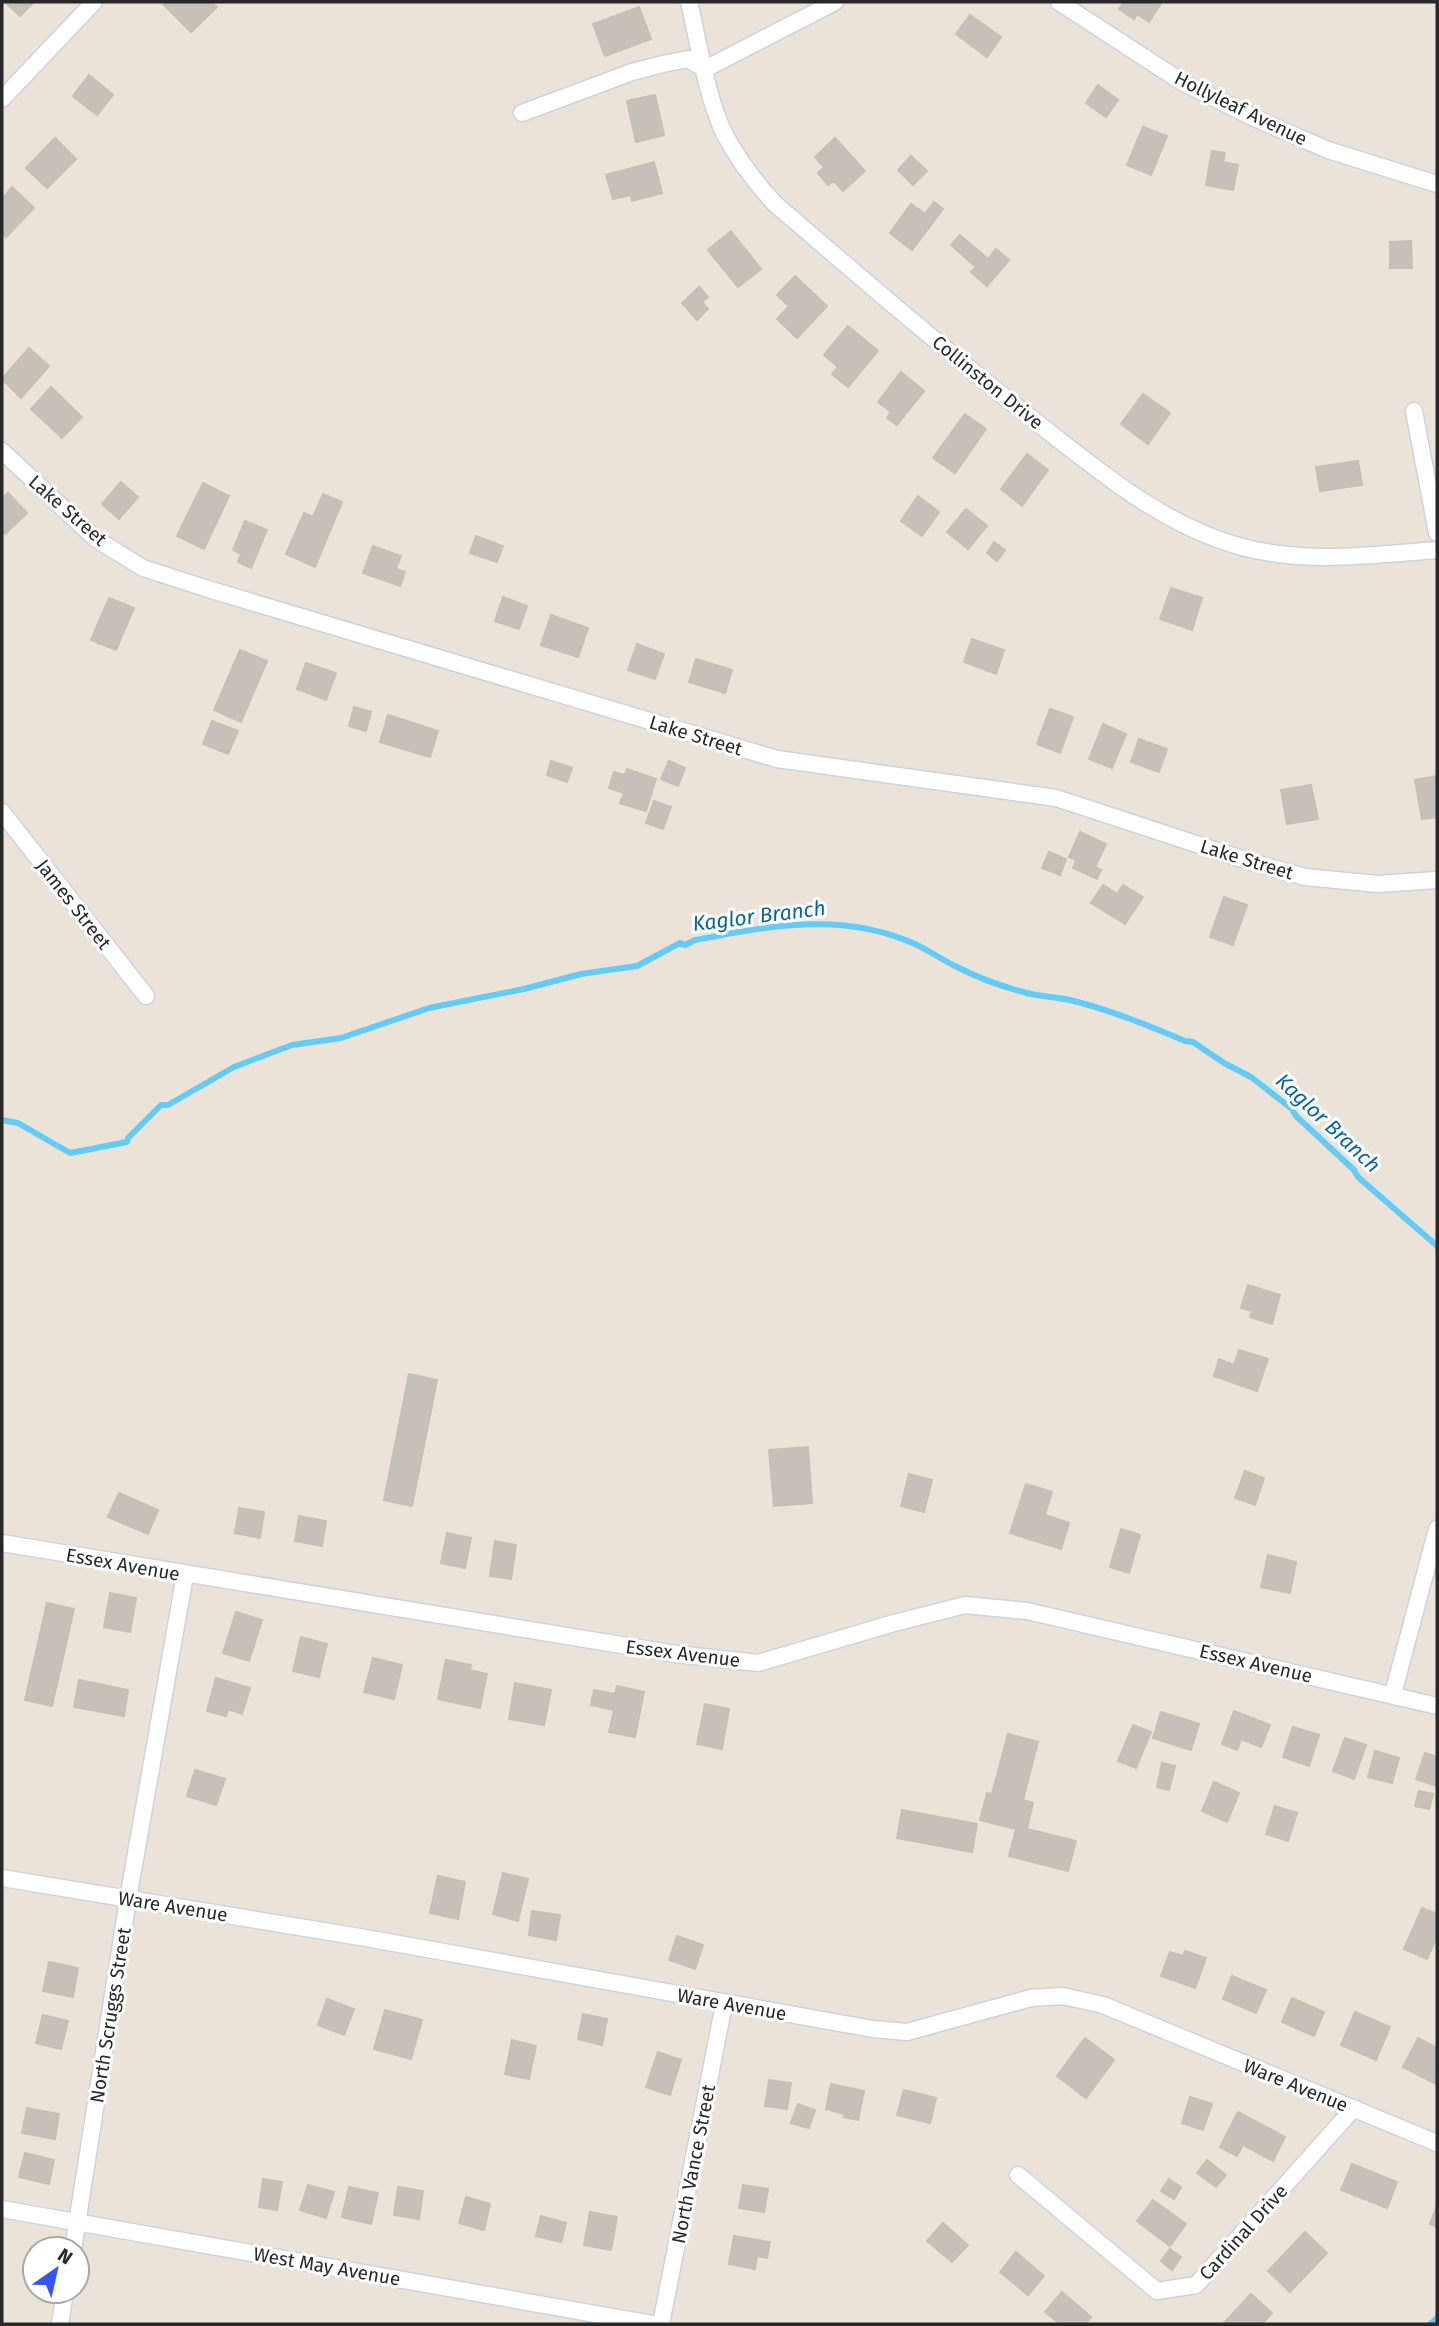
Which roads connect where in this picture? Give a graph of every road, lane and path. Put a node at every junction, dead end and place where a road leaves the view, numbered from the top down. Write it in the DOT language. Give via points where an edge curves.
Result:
graph roads {
  1 [pos="94,2"];
  2 [pos="689,2"];
  3 [pos="835,2"];
  4 [pos="1059,2"];
  5 [pos="705,69"];
  6 [pos="2,99"];
  7 [pos="522,113"];
  8 [pos="1437,184"];
  9 [pos="1413,411"];
  10 [pos="2,452"];
  11 [pos="1437,533"];
  12 [pos="1437,550"];
  13 [pos="2,812"];
  14 [pos="1437,880"];
  15 [pos="146,996"];
  16 [pos="1437,1529"];
  17 [pos="2,1543"];
  18 [pos="186,1575"];
  19 [pos="1393,1694"];
  20 [pos="1437,1706"];
  21 [pos="2,1878"];
  22 [pos="128,1899"];
  23 [pos="724,2004"];
  24 [pos="1354,2108"];
  25 [pos="1437,2143"];
  26 [pos="1018,2175"];
  27 [pos="2,2209"];
  28 [pos="78,2222"];
  29 [pos="76,2235"];
  30 [pos="63,2305"];
  31 [pos="60,2324"];
  32 [pos="652,2324"];
  33 [pos="661,2324"];
  1 -- 6 [label="street"];
  2 -- 5 [label="street, Collinston Drive"];
  3 -- 5 [label="street"];
  4 -- 8 [label="street, Hollyleaf Avenue" via="1182,82 1252,117 1328,150"];
  5 -- 7 [label="street" via="688,59 663,64"];
  5 -- 12 [label="street, Collinston Drive" via="724,132 774,203 977,375 1097,469 1170,519 1242,547 1288,555 1322,558"];
  9 -- 11 [label="street"];
  10 -- 14 [label="street, Lake Street" via="96,539 144,568 777,759 1056,798 1306,877 1378,884"];
  13 -- 15 [label="street, James Street"];
  16 -- 19 [label="street"];
  17 -- 18 [label="street, Essex Avenue"];
  18 -- 19 [label="street, Essex Avenue" via="676,1654 758,1663 965,1605 1027,1611"];
  18 -- 22 [label="street, North Scruggs Street"];
  19 -- 20 [label="street, Essex Avenue"];
  21 -- 22 [label="street, Ware Avenue"];
  22 -- 23 [label="street, Ware Avenue"];
  22 -- 28 [label="street, North Scruggs Street"];
  23 -- 24 [label="street, Ware Avenue" via="907,2032 1031,1998 1063,1996 1103,2004"];
  23 -- 33 [label="street, North Vance Street"];
  24 -- 25 [label="street, Ware Avenue"];
  24 -- 26 [label="street, Cardinal Drive" via="1196,2285 1157,2291"];
  27 -- 28 [label="street, West May Avenue"];
  28 -- 29 [label="street, North Scruggs Street"];
  28 -- 32 [label="street, West May Avenue"];
  30 -- 31 [label="street"];
}
